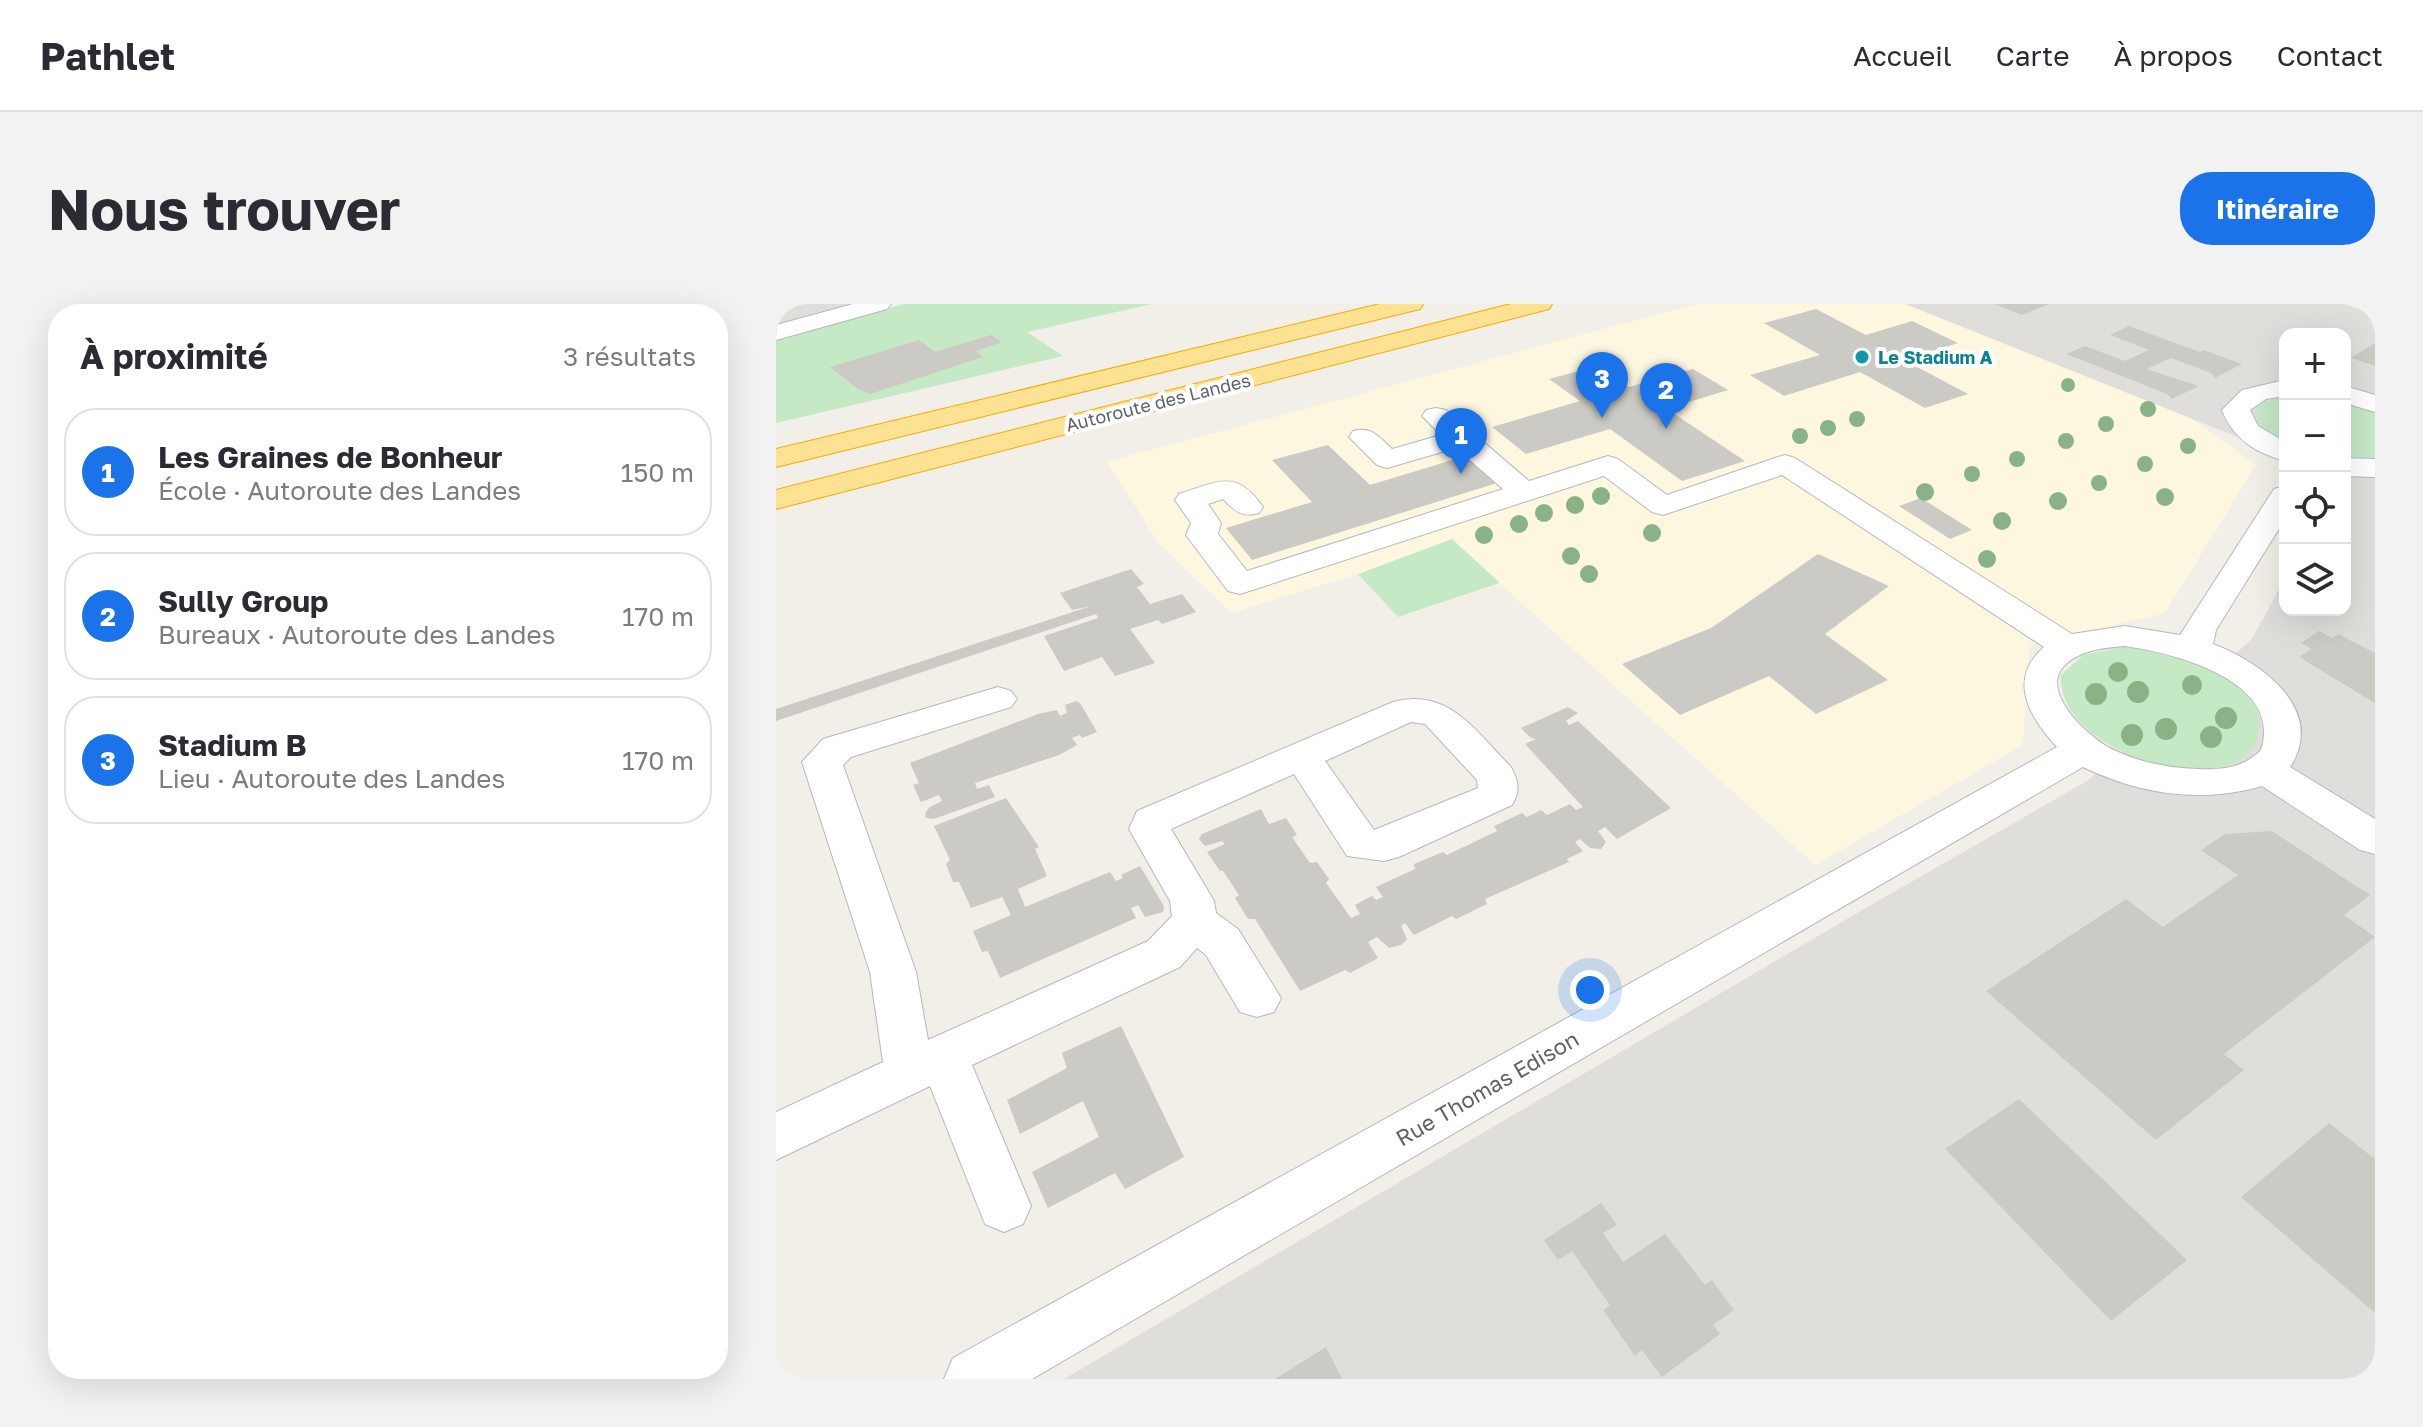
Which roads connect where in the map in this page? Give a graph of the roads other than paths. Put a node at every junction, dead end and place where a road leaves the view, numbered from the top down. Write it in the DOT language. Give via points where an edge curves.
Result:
graph roads {
  1 [pos="879,304"];
  2 [pos="1411,304"];
  3 [pos="1540,304"];
  4 [pos="776,333"];
  5 [pos="2279,389"];
  6 [pos="2351,396"];
  7 [pos="2375,404"];
  8 [pos="1436,416"];
  9 [pos="1363,437"];
  10 [pos="1461,438"];
  11 [pos="2279,449"];
  12 [pos="776,458"];
  13 [pos="2351,467"];
  14 [pos="2375,468"];
  15 [pos="1524,492"];
  16 [pos="776,500"];
  17 [pos="2279,504"];
  18 [pos="1248,507"];
  19 [pos="2068,647"];
  20 [pos="2194,649"];
  21 [pos="998,699"];
  22 [pos="2084,749"];
  23 [pos="1301,755"];
  24 [pos="2264,769"];
  25 [pos="2375,839"];
  26 [pos="1195,921"];
  27 [pos="1257,998"];
  28 [pos="926,1064"];
  29 [pos="776,1137"];
  30 [pos="1004,1206"];
  31 [pos="974,1379"];
  1 -- 4 [label="street"];
  2 -- 12 [label="highway, Autoroute des Landes"];
  3 -- 16 [label="highway, Autoroute des Landes"];
  5 -- 11 [label="street" via="2259,391 2243,399 2236,410 2253,437"];
  6 -- 7 [label="street"];
  8 -- 10 [label="street"];
  9 -- 10 [label="street" via="1387,459"];
  10 -- 15 [label="street"];
  13 -- 14 [label="street"];
  15 -- 18 [label="street" via="1240,584 1202,535 1206,523 1190,500 1229,488"];
  15 -- 19 [label="street" via="1608,465 1663,506 1785,464"];
  17 -- 20 [label="street" via="2199,630"];
  19 -- 20 [label="street" via="2125,636"];
  19 -- 22 [label="street" via="2045,665 2039,691 2052,721"];
  20 -- 24 [label="street" via="2246,676 2276,708 2284,742"];
  21 -- 28 [label="street" via="837,748 822,762"];
  22 -- 24 [label="street" via="2129,771 2179,783 2228,782"];
  22 -- 31 [label="street, Rue Thomas Edison"];
  23 -- 23 [label="street" via="1406,710 1423,710 1438,715 1497,777 1498,795 1384,846 1371,847 1362,845"];
  23 -- 26 [label="street" via="1152,821 1150,829 1192,901"];
  24 -- 25 [label="street"];
  26 -- 27 [label="street" via="1222,942"];
  26 -- 28 [label="street" via="1164,954"];
  28 -- 29 [label="street"];
  28 -- 30 [label="street"];
}
